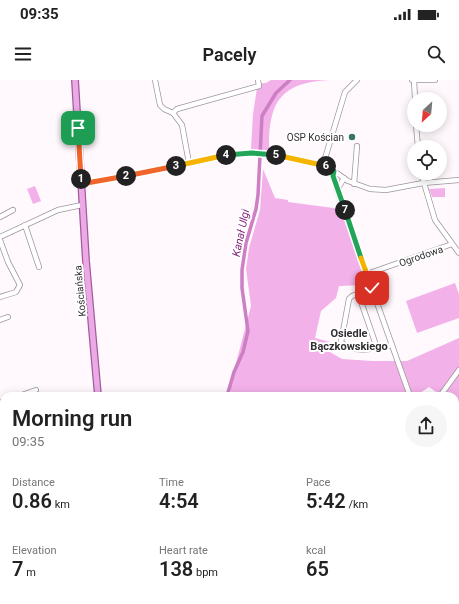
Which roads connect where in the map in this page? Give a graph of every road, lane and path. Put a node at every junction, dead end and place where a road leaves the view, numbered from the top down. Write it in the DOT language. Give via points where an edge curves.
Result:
graph roads {
  1 [pos="75,80"];
  2 [pos="155,80"];
  3 [pos="258,80"];
  4 [pos="357,80"];
  5 [pos="413,80"];
  6 [pos="435,80"];
  7 [pos="414,92"];
  8 [pos="173,113"];
  9 [pos="357,146"];
  10 [pos="189,163"];
  11 [pos="323,164"];
  12 [pos="334,171"];
  13 [pos="344,178"];
  14 [pos="422,180"];
  15 [pos="459,180"];
  16 [pos="423,183"];
  17 [pos="81,184"];
  18 [pos="354,184"];
  19 [pos="337,190"];
  20 [pos="82,205"];
  21 [pos="13,210"];
  22 [pos="0,216"];
  23 [pos="25,225"];
  24 [pos="0,238"];
  25 [pos="452,244"];
  26 [pos="459,253"];
  27 [pos="39,268"];
  28 [pos="367,274"];
  29 [pos="372,288"];
  30 [pos="358,294"];
  31 [pos="0,297"];
  32 [pos="8,317"];
  33 [pos="0,320"];
  34 [pos="392,344"];
  35 [pos="377,348"];
  36 [pos="459,370"];
  37 [pos="36,390"];
  38 [pos="30,392"];
  39 [pos="98,392"];
  40 [pos="409,392"];
  41 [pos="443,392"];
  1 -- 17 [label="main road, Kościańska"];
  2 -- 8 [label="street" via="160,105"];
  3 -- 8 [label="street" via="259,86 177,109"];
  4 -- 11 [label="street" via="345,92"];
  5 -- 6 [label="street"];
  5 -- 7 [label="street"];
  8 -- 10 [label="street" via="182,125"];
  9 -- 18 [label="street"];
  10 -- 11 [label="street" via="231,154 253,153"];
  10 -- 17 [label="street"];
  11 -- 12 [label="street"];
  12 -- 13 [label="street"];
  12 -- 19 [label="street"];
  13 -- 18 [label="street"];
  13 -- 19 [label="street"];
  14 -- 16 [label="street"];
  15 -- 16 [label="street"];
  16 -- 18 [label="street" via="379,190"];
  16 -- 25 [label="street" via="435,220"];
  17 -- 20 [label="main road, Kościańska"];
  19 -- 28 [label="street"];
  20 -- 23 [label="street" via="58,210"];
  20 -- 39 [label="main road, Kościańska"];
  21 -- 22 [label="street"];
  23 -- 24 [label="street"];
  23 -- 27 [label="street"];
  24 -- 31 [label="street" via="8,262 20,283 20,288 16,292"];
  25 -- 26 [label="street"];
  25 -- 28 [label="street, Ogrodowa"];
  28 -- 29 [label="street"];
  29 -- 30 [label="street"];
  29 -- 34 [label="street"];
  30 -- 35 [label="street"];
  30 -- 35 [label="street" via="349,299 342,342 349,348"];
  32 -- 33 [label="street"];
  34 -- 35 [label="street"];
  34 -- 40 [label="street"];
  36 -- 41 [label="street"];
  37 -- 38 [label="street"];
}
